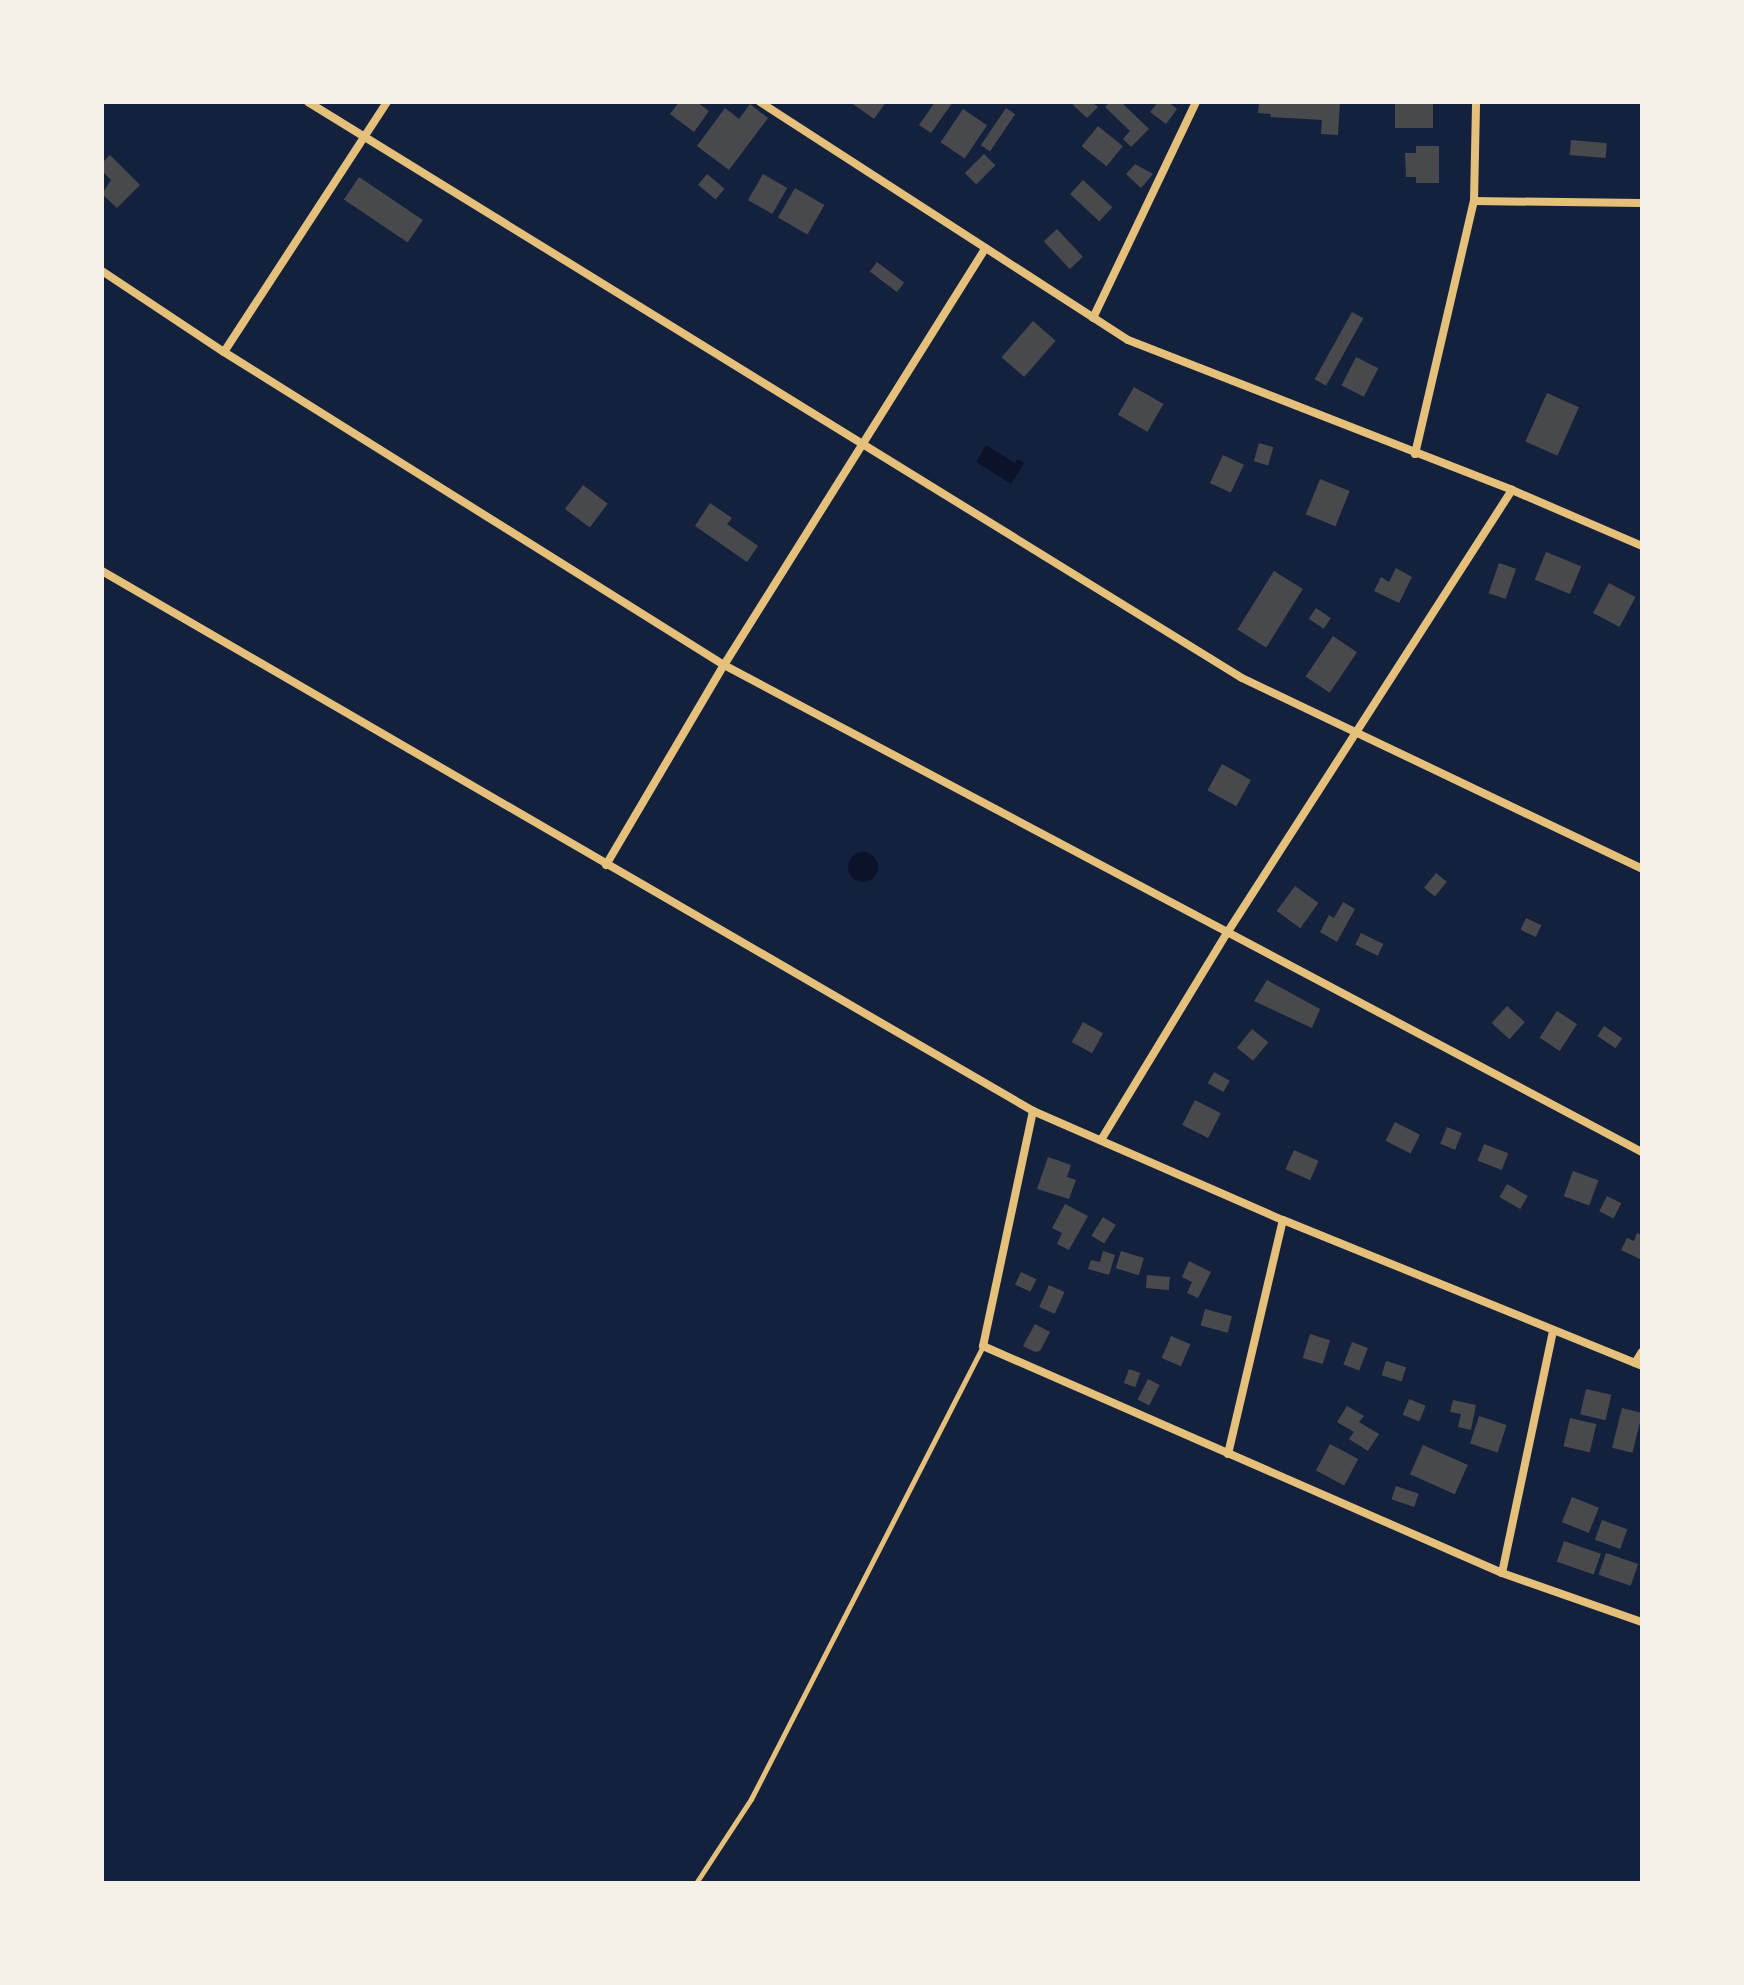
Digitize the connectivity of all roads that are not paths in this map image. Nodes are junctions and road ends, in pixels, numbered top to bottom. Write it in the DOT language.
graph roads {
  1 [pos="308,102"];
  2 [pos="387,102"];
  3 [pos="760,102"];
  4 [pos="1196,102"];
  5 [pos="1476,102"];
  6 [pos="364,136"];
  7 [pos="1474,201"];
  8 [pos="1642,203"];
  9 [pos="986,248"];
  10 [pos="102,271"];
  11 [pos="1093,318"];
  12 [pos="224,352"];
  13 [pos="865,445"];
  14 [pos="1415,454"];
  15 [pos="1512,490"];
  16 [pos="1642,546"];
  17 [pos="102,571"];
  18 [pos="724,665"];
  19 [pos="1357,732"];
  20 [pos="606,865"];
  21 [pos="1642,869"];
  22 [pos="1227,933"];
  23 [pos="1033,1111"];
  24 [pos="1101,1140"];
  25 [pos="1642,1152"];
  26 [pos="1283,1220"];
  27 [pos="1553,1331"];
  28 [pos="983,1346"];
  29 [pos="1642,1352"];
  30 [pos="1638,1365"];
  31 [pos="1228,1454"];
  32 [pos="1502,1573"];
  33 [pos="1642,1622"];
  34 [pos="696,1883"];
  1 -- 6 [label="street"];
  2 -- 6 [label="street"];
  3 -- 9 [label="street"];
  4 -- 11 [label="street"];
  5 -- 7 [label="street"];
  6 -- 12 [label="street"];
  6 -- 13 [label="street"];
  7 -- 8 [label="street"];
  7 -- 14 [label="street"];
  9 -- 11 [label="street"];
  9 -- 13 [label="street"];
  10 -- 12 [label="street"];
  11 -- 14 [label="street"];
  12 -- 18 [label="street"];
  13 -- 18 [label="street"];
  13 -- 19 [label="street"];
  14 -- 15 [label="street"];
  15 -- 16 [label="street"];
  15 -- 19 [label="street"];
  17 -- 20 [label="street"];
  18 -- 20 [label="street"];
  18 -- 22 [label="street"];
  19 -- 21 [label="street"];
  19 -- 22 [label="street"];
  20 -- 23 [label="street"];
  22 -- 24 [label="street"];
  22 -- 25 [label="street"];
  23 -- 24 [label="street"];
  23 -- 28 [label="street"];
  24 -- 26 [label="street"];
  26 -- 27 [label="street"];
  26 -- 31 [label="street"];
  27 -- 30 [label="street"];
  27 -- 32 [label="street"];
  28 -- 31 [label="street"];
  28 -- 34 [label="lane"];
  29 -- 30 [label="street"];
  31 -- 32 [label="street"];
  32 -- 33 [label="street"];
}
